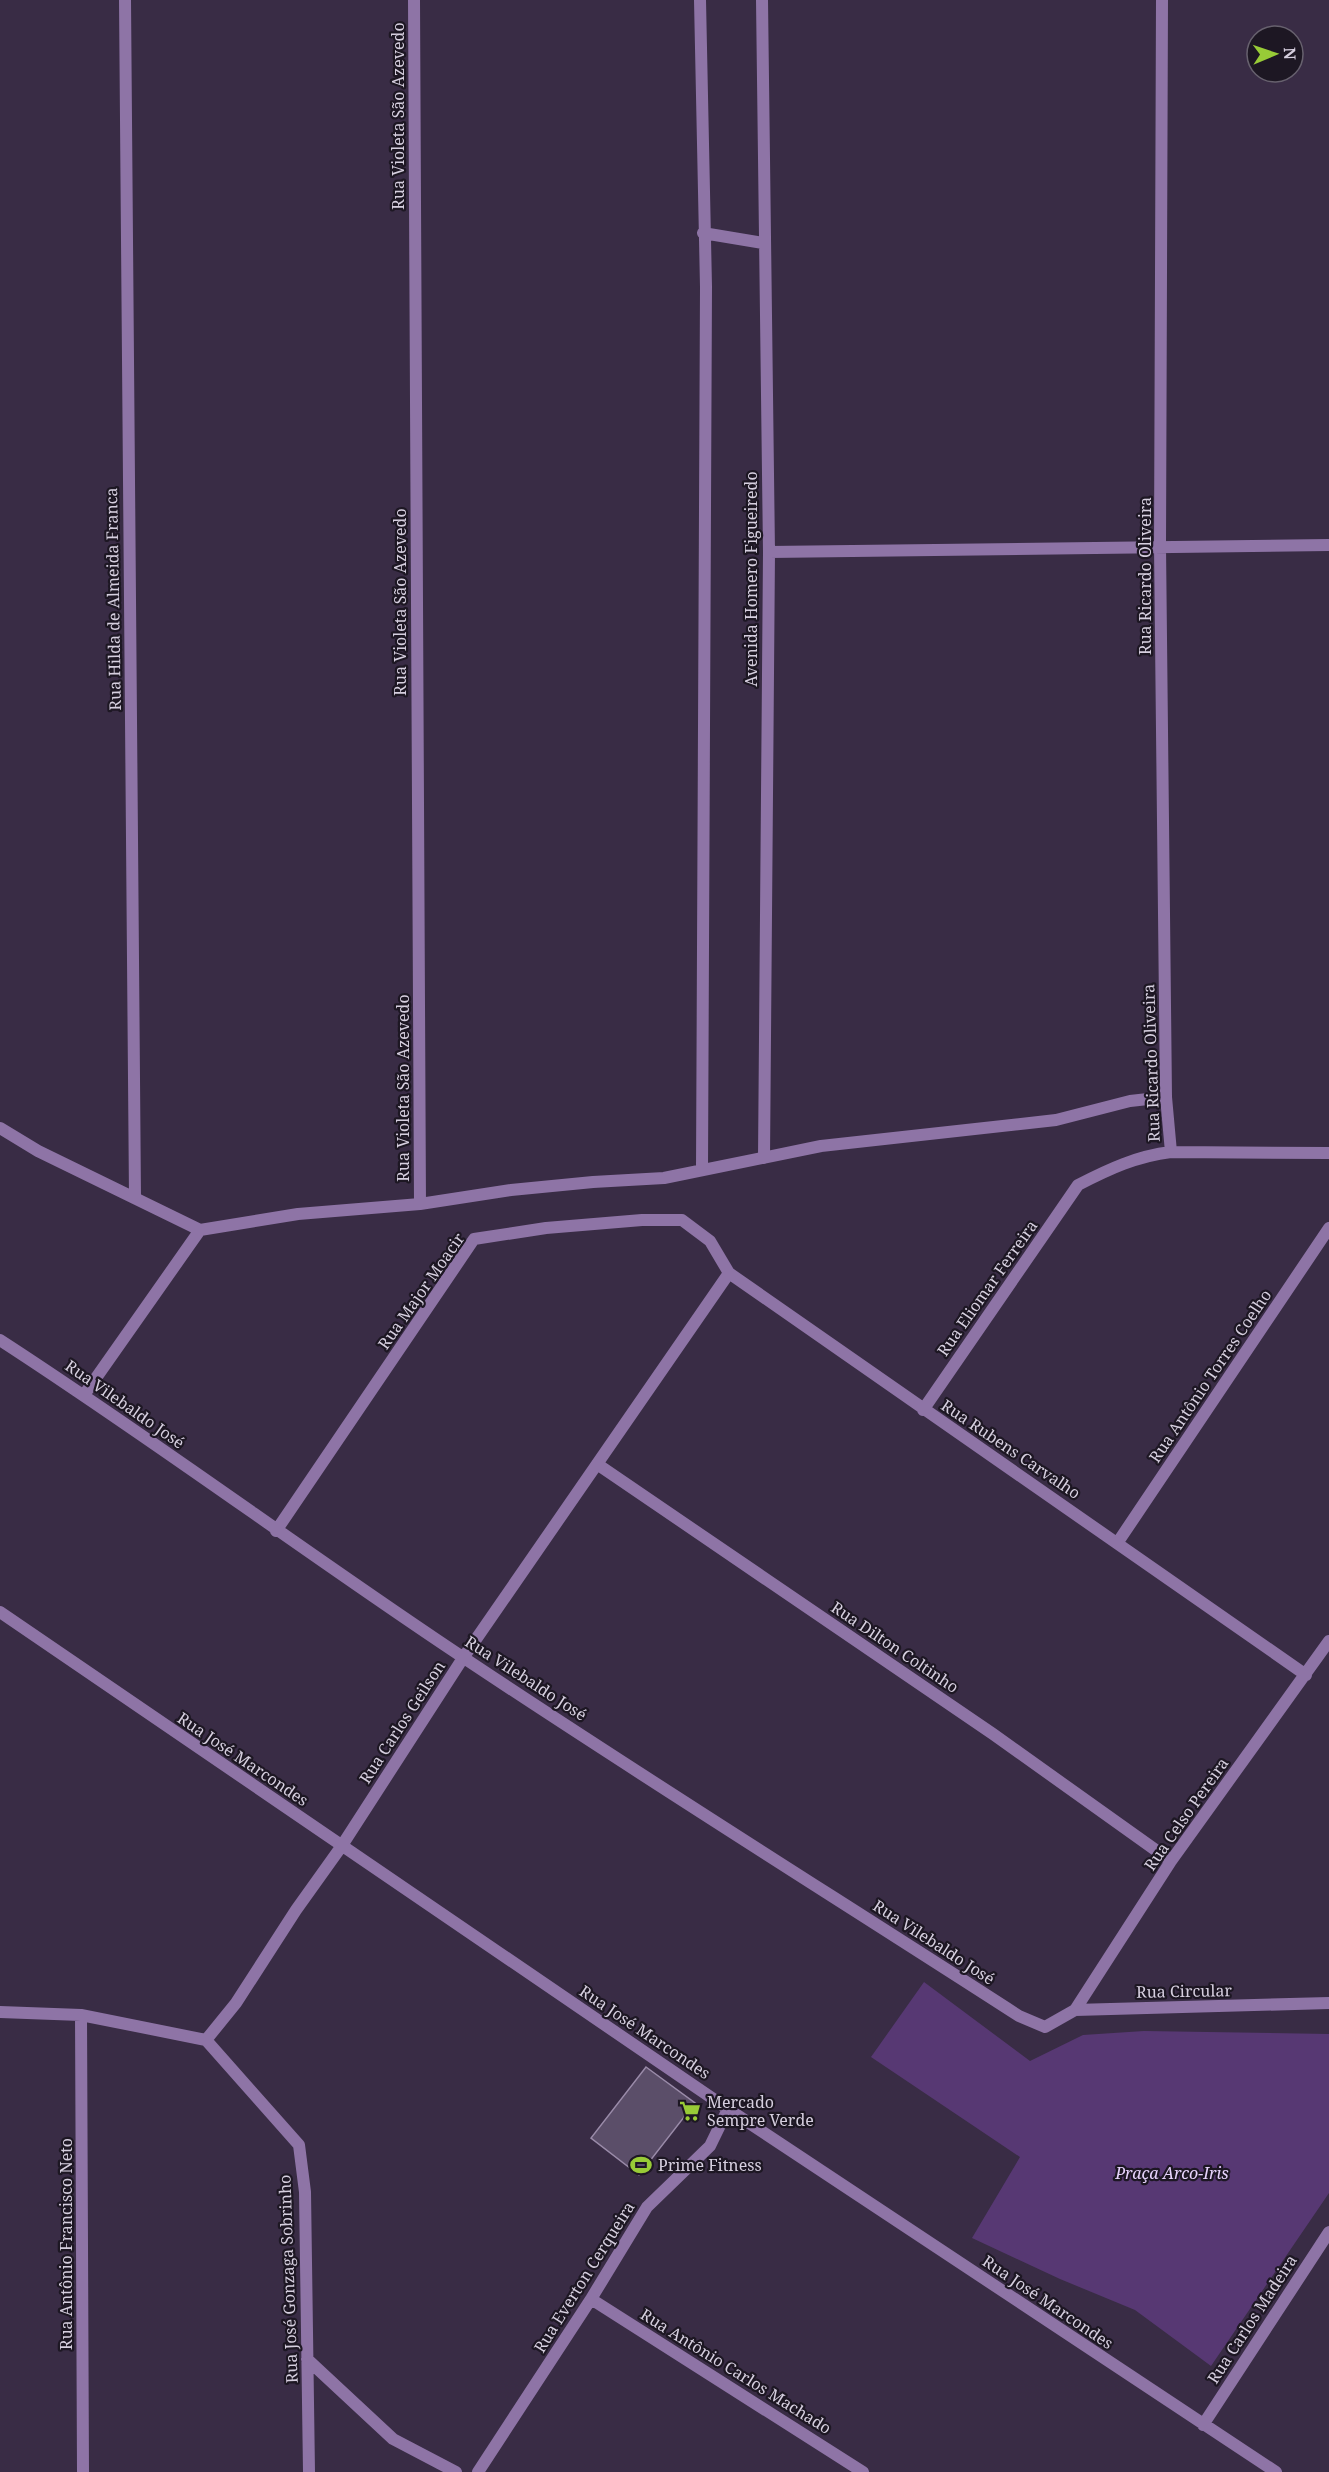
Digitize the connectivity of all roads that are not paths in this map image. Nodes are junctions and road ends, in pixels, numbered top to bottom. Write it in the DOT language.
graph roads {
  1 [pos="125,0"];
  2 [pos="414,0"];
  3 [pos="700,0"];
  4 [pos="762,0"];
  5 [pos="1162,0"];
  6 [pos="703,233"];
  7 [pos="764,243"];
  8 [pos="1329,545"];
  9 [pos="1161,546"];
  10 [pos="769,552"];
  11 [pos="1166,1097"];
  12 [pos="0,1128"];
  13 [pos="1171,1152"];
  14 [pos="1329,1153"];
  15 [pos="764,1158"];
  16 [pos="702,1170"];
  17 [pos="135,1198"];
  18 [pos="420,1204"];
  19 [pos="1329,1227"];
  20 [pos="200,1230"];
  21 [pos="710,1241"];
  22 [pos="729,1273"];
  23 [pos="0,1340"];
  24 [pos="84,1395"];
  25 [pos="923,1410"];
  26 [pos="597,1464"];
  27 [pos="276,1531"];
  28 [pos="1118,1542"];
  29 [pos="0,1612"];
  30 [pos="1329,1641"];
  31 [pos="463,1658"];
  32 [pos="1306,1674"];
  33 [pos="341,1846"];
  34 [pos="1171,1861"];
  35 [pos="1329,2003"];
  36 [pos="1075,2010"];
  37 [pos="0,2012"];
  38 [pos="81,2015"];
  39 [pos="1045,2027"];
  40 [pos="209,2036"];
  41 [pos="728,2109"];
  42 [pos="1329,2232"];
  43 [pos="591,2299"];
  44 [pos="307,2359"];
  45 [pos="1203,2425"];
  46 [pos="83,2472"];
  47 [pos="309,2472"];
  48 [pos="456,2472"];
  49 [pos="478,2472"];
  50 [pos="863,2472"];
  51 [pos="1276,2472"];
  1 -- 17 [label="street, Rua Hilda de Almeida Franca"];
  2 -- 18 [label="street, Rua Violeta São Azevedo"];
  3 -- 6 [label="street"];
  4 -- 7 [label="street, Avenida Homero Figueiredo"];
  5 -- 9 [label="street, Rua Ricardo Oliveira"];
  6 -- 7 [label="street"];
  6 -- 16 [label="street"];
  7 -- 10 [label="street, Avenida Homero Figueiredo"];
  8 -- 9 [label="street"];
  9 -- 10 [label="street"];
  9 -- 11 [label="street, Rua Ricardo Oliveira"];
  10 -- 15 [label="street, Avenida Homero Figueiredo"];
  11 -- 13 [label="street, Rua Ricardo Oliveira"];
  11 -- 15 [label="street"];
  12 -- 17 [label="street"];
  13 -- 14 [label="street"];
  13 -- 25 [label="street, Rua Eliomar Ferreira"];
  15 -- 16 [label="street"];
  16 -- 18 [label="street"];
  17 -- 20 [label="street"];
  18 -- 20 [label="street"];
  19 -- 28 [label="street, Rua Antônio Torres Coelho"];
  20 -- 24 [label="street"];
  21 -- 22 [label="street, Rua Rubens Carvalho"];
  21 -- 27 [label="street, Rua Major Moacir"];
  22 -- 25 [label="street, Rua Rubens Carvalho"];
  22 -- 26 [label="street, Rua Carlos Geilson"];
  23 -- 24 [label="street, Rua Vilebaldo José"];
  24 -- 27 [label="street, Rua Vilebaldo José"];
  25 -- 28 [label="street, Rua Rubens Carvalho"];
  26 -- 31 [label="street, Rua Carlos Geilson"];
  26 -- 34 [label="street, Rua Dilton Coltinho"];
  27 -- 31 [label="street, Rua Vilebaldo José"];
  28 -- 32 [label="street, Rua Rubens Carvalho"];
  29 -- 33 [label="street, Rua José Marcondes"];
  30 -- 32 [label="street, Rua Celso Pereira"];
  31 -- 33 [label="street, Rua Carlos Geilson"];
  31 -- 39 [label="street, Rua Vilebaldo José"];
  32 -- 34 [label="street, Rua Celso Pereira"];
  33 -- 40 [label="street, Rua Carlos Geilson"];
  33 -- 41 [label="street, Rua José Marcondes"];
  34 -- 36 [label="street, Rua Celso Pereira"];
  35 -- 36 [label="street, Rua Circular"];
  36 -- 39 [label="street, Rua Circular"];
  37 -- 38 [label="street"];
  38 -- 40 [label="street"];
  38 -- 46 [label="street, Rua Antônio Francisco Neto"];
  40 -- 44 [label="street, Rua José Gonzaga Sobrinho"];
  41 -- 43 [label="street, Rua Everton Cerqueira"];
  41 -- 45 [label="street, Rua José Marcondes"];
  42 -- 45 [label="street, Rua Carlos Madeira"];
  43 -- 49 [label="street, Rua Everton Cerqueira"];
  43 -- 50 [label="street, Rua Antônio Carlos Machado"];
  44 -- 47 [label="street, Rua José Gonzaga Sobrinho"];
  44 -- 48 [label="street"];
  45 -- 51 [label="street, Rua José Marcondes"];
}
